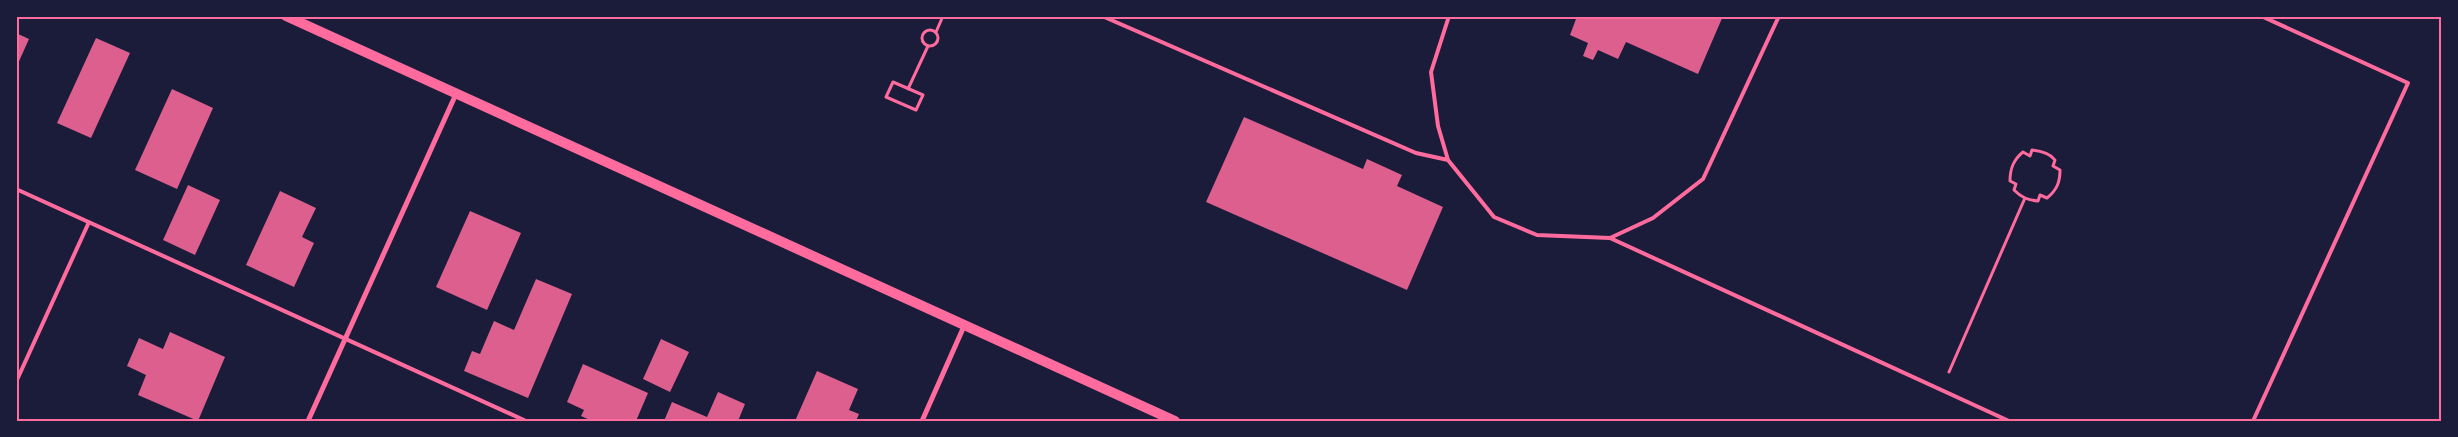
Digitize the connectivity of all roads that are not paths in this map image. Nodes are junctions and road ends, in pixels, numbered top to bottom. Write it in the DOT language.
graph roads {
  1 [pos="286,16"];
  2 [pos="1102,16"];
  3 [pos="1449,16"];
  4 [pos="1779,16"];
  5 [pos="2261,16"];
  6 [pos="456,93"];
  7 [pos="1448,160"];
  8 [pos="16,189"];
  9 [pos="89,222"];
  10 [pos="1610,238"];
  11 [pos="966,324"];
  12 [pos="345,338"];
  13 [pos="16,382"];
  14 [pos="308,421"];
  15 [pos="526,421"];
  16 [pos="922,421"];
  17 [pos="1175,421"];
  18 [pos="2009,421"];
  19 [pos="2253,421"];
  1 -- 6 [label="main road"];
  2 -- 7 [label="lane"];
  3 -- 7 [label="lane"];
  4 -- 10 [label="lane"];
  5 -- 19 [label="lane"];
  6 -- 11 [label="main road"];
  6 -- 12 [label="street"];
  7 -- 10 [label="lane"];
  8 -- 9 [label="lane"];
  9 -- 12 [label="lane"];
  9 -- 13 [label="lane"];
  10 -- 18 [label="lane"];
  11 -- 16 [label="street"];
  11 -- 17 [label="main road"];
  12 -- 14 [label="street"];
  12 -- 15 [label="lane"];
}
